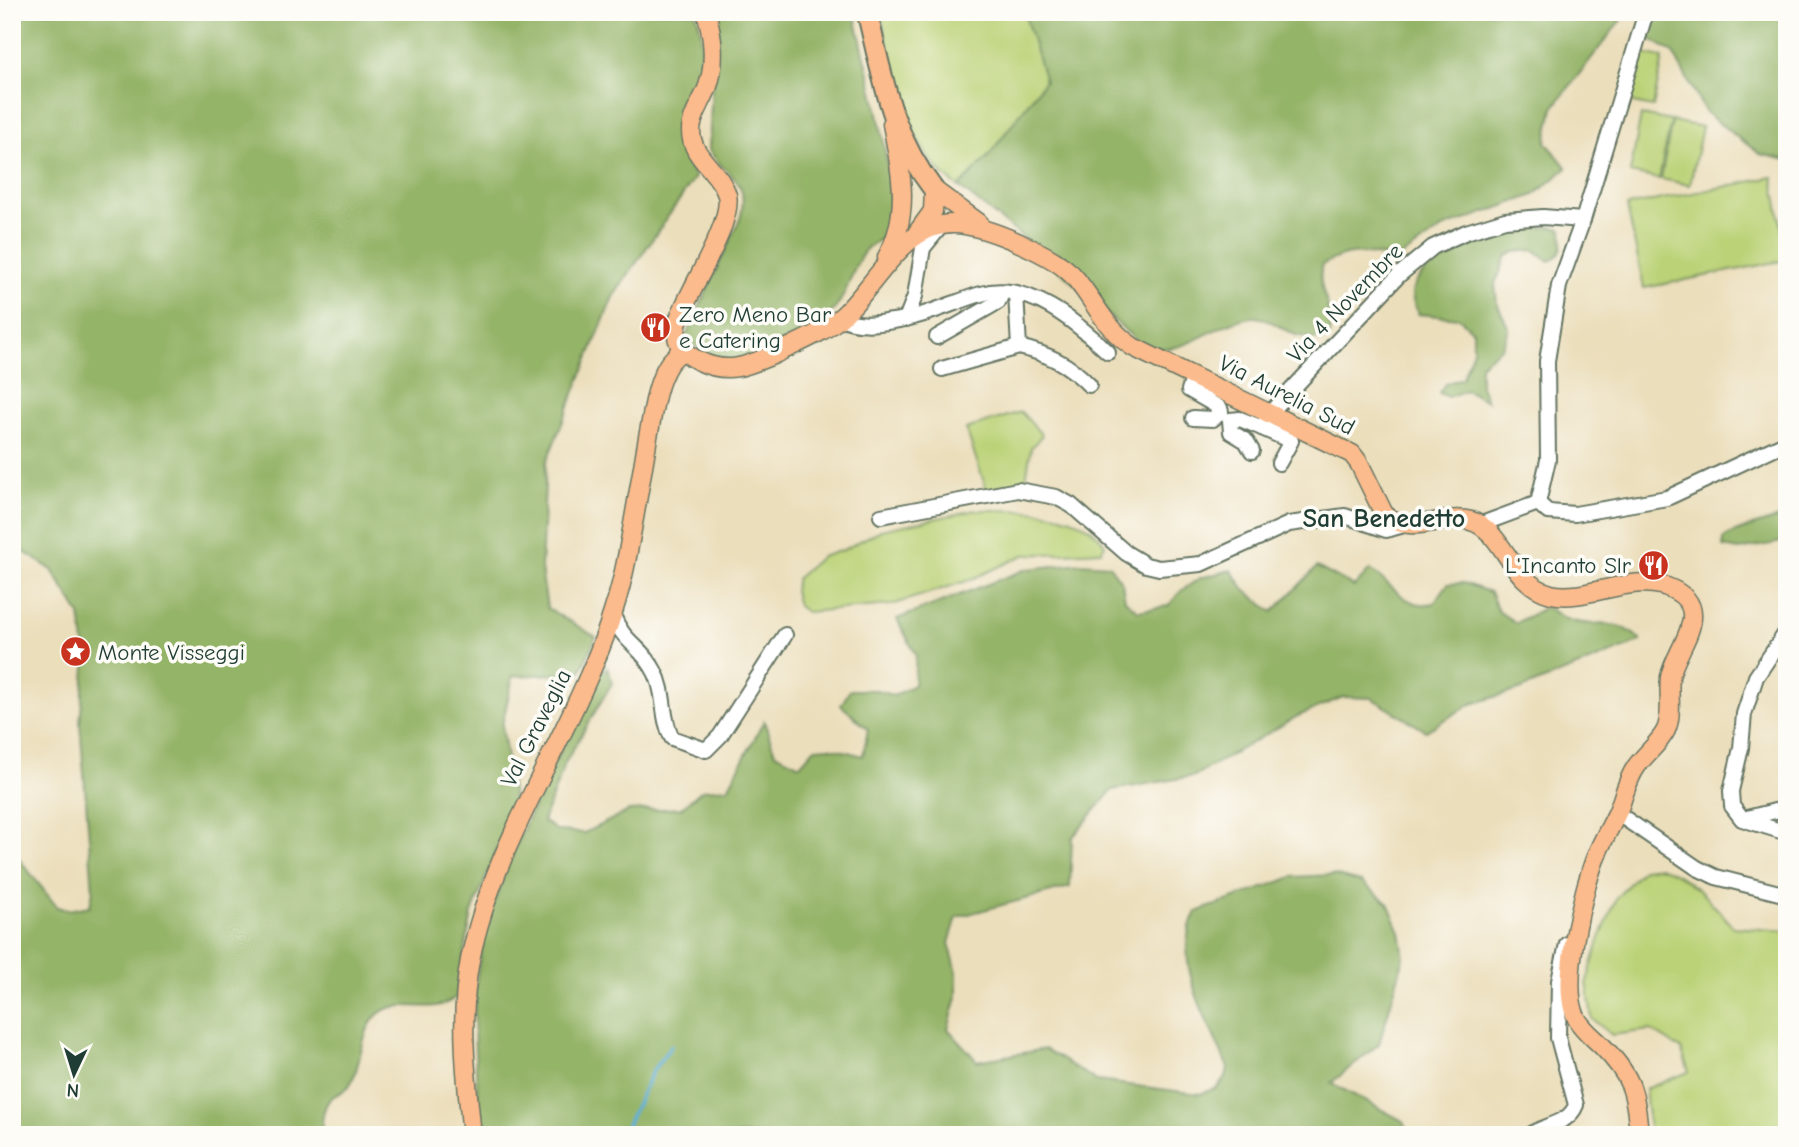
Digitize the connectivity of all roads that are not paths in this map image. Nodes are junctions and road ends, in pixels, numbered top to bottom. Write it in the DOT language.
graph roads {
  1 [pos="706,12"];
  2 [pos="867,12"];
  3 [pos="1646,12"];
  4 [pos="889,104"];
  5 [pos="934,190"];
  6 [pos="903,207"];
  7 [pos="1583,220"];
  8 [pos="942,226"];
  9 [pos="1006,239"];
  10 [pos="909,242"];
  11 [pos="881,270"];
  12 [pos="996,292"];
  13 [pos="1016,293"];
  14 [pos="841,318"];
  15 [pos="906,319"];
  16 [pos="937,337"];
  17 [pos="1019,347"];
  18 [pos="682,350"];
  19 [pos="1108,352"];
  20 [pos="942,369"];
  21 [pos="1194,376"];
  22 [pos="1089,385"];
  23 [pos="1193,418"];
  24 [pos="1266,420"];
  25 [pos="1787,442"];
  26 [pos="1252,451"];
  27 [pos="1279,463"];
  28 [pos="1538,503"];
  29 [pos="1380,506"];
  30 [pos="881,516"];
  31 [pos="1362,521"];
  32 [pos="1404,525"];
  33 [pos="1479,525"];
  34 [pos="613,615"];
  35 [pos="1787,631"];
  36 [pos="785,635"];
  37 [pos="1787,808"];
  38 [pos="1617,813"];
  39 [pos="1742,819"];
  40 [pos="1787,833"];
  41 [pos="1787,895"];
  42 [pos="1578,925"];
  43 [pos="472,1135"];
  44 [pos="1530,1135"];
  45 [pos="1639,1135"];
  1 -- 18 [label="main road"];
  2 -- 4 [label="highway"];
  3 -- 7 [label="street"];
  4 -- 5 [label="highway"];
  4 -- 6 [label="main road"];
  5 -- 6 [label="main road"];
  5 -- 9 [label="main road"];
  5 -- 10 [label="main road"];
  6 -- 11 [label="main road"];
  7 -- 24 [label="street, Via 4 Novembre"];
  7 -- 28 [label="street"];
  8 -- 9 [label="main road, Via Aurelia Sud"];
  8 -- 10 [label="main road, Via Aurelia Sud"];
  8 -- 15 [label="street"];
  9 -- 21 [label="main road, Via Aurelia Sud"];
  10 -- 11 [label="main road, Via Aurelia Sud"];
  11 -- 14 [label="main road, Via Aurelia Sud"];
  12 -- 13 [label="street"];
  12 -- 15 [label="street"];
  12 -- 16 [label="street"];
  13 -- 17 [label="street"];
  13 -- 19 [label="street"];
  14 -- 15 [label="street"];
  14 -- 18 [label="main road, Via Aurelia Sud"];
  17 -- 20 [label="street"];
  17 -- 22 [label="street"];
  18 -- 34 [label="main road, Val Graveglia"];
  21 -- 23 [label="street"];
  21 -- 24 [label="main road, Via Aurelia Sud"];
  24 -- 26 [label="street"];
  24 -- 27 [label="street"];
  24 -- 29 [label="main road, Via Aurelia Sud"];
  25 -- 28 [label="street"];
  28 -- 33 [label="street"];
  29 -- 31 [label="street"];
  29 -- 32 [label="main road, Via Aurelia Sud"];
  30 -- 31 [label="street"];
  31 -- 32 [label="street"];
  32 -- 33 [label="main road"];
  33 -- 38 [label="main road"];
  34 -- 36 [label="street"];
  34 -- 43 [label="main road, Val Graveglia"];
  35 -- 39 [label="street"];
  37 -- 39 [label="street"];
  38 -- 41 [label="street"];
  38 -- 42 [label="main road"];
  39 -- 40 [label="street"];
  42 -- 44 [label="street"];
  42 -- 45 [label="main road"];
}
